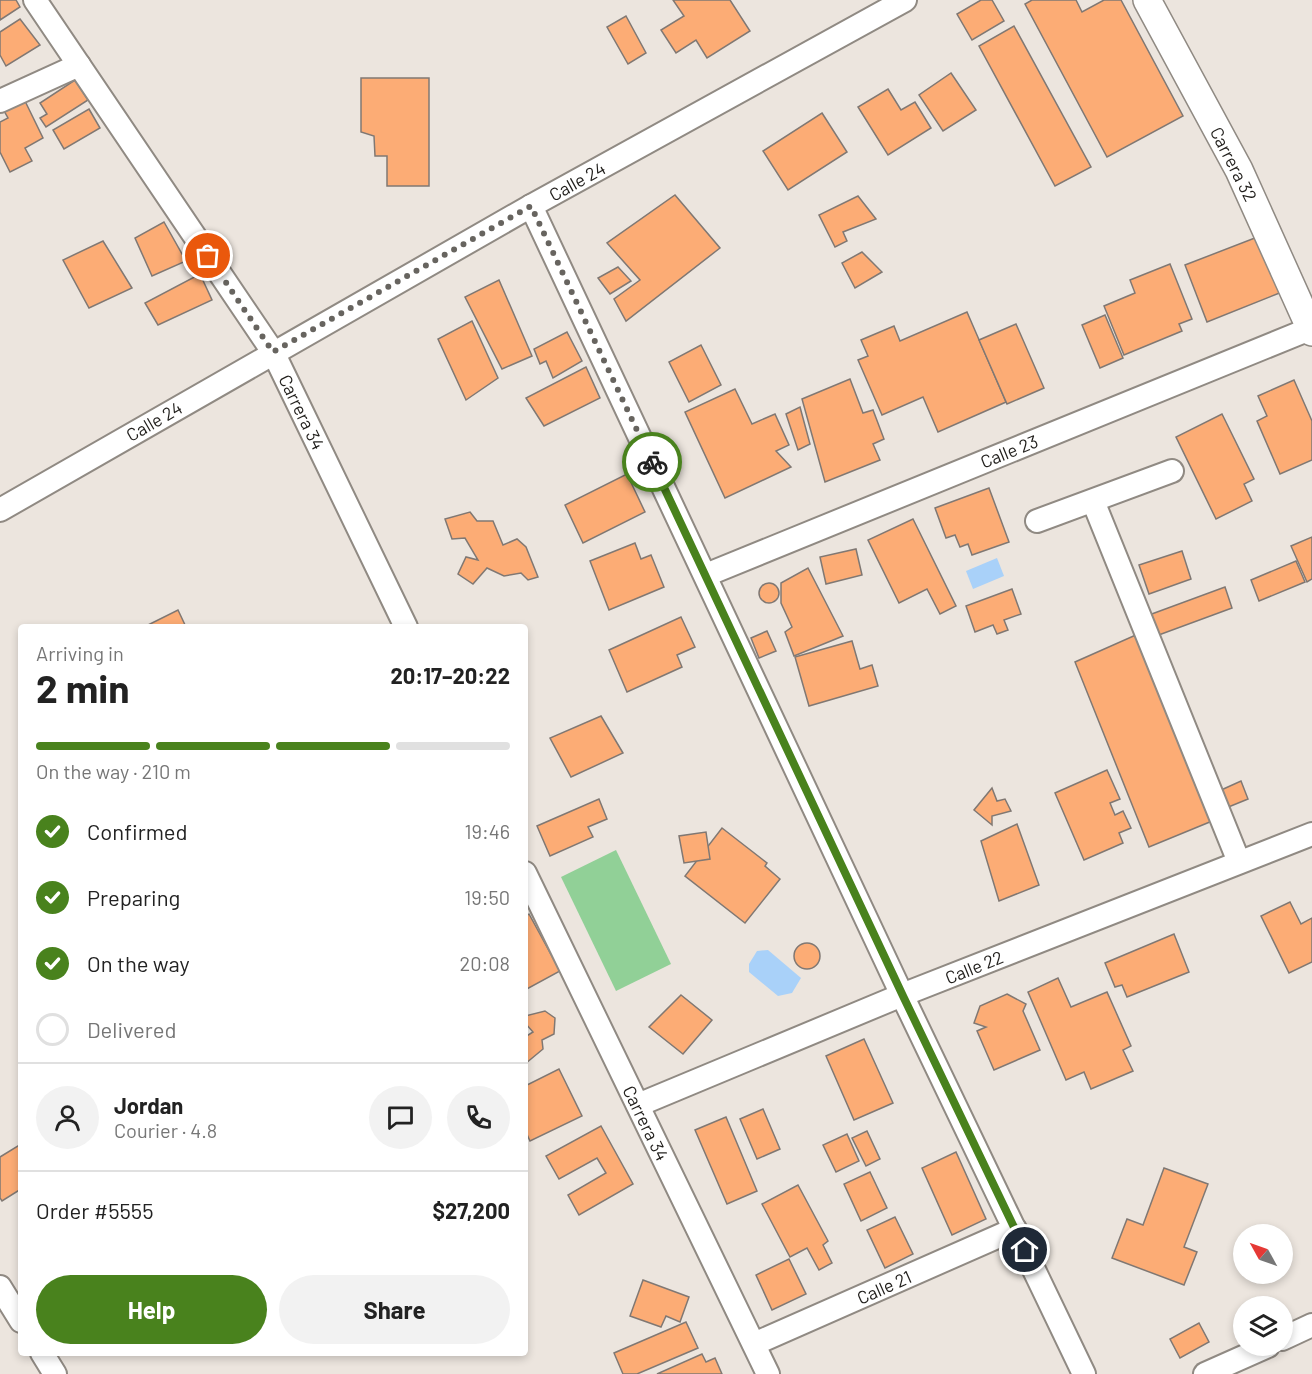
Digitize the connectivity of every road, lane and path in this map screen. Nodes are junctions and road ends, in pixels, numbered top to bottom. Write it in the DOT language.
graph roads {
  1 [pos="35,0"];
  2 [pos="905,0"];
  3 [pos="1147,0"];
  4 [pos="79,64"];
  5 [pos="0,101"];
  6 [pos="531,206"];
  7 [pos="1312,330"];
  8 [pos="273,352"];
  9 [pos="1172,471"];
  10 [pos="1093,501"];
  11 [pos="0,510"];
  12 [pos="1037,521"];
  13 [pos="706,575"];
  14 [pos="405,624"];
  15 [pos="1312,834"];
  16 [pos="1239,862"];
  17 [pos="528,879"];
  18 [pos="903,996"];
  19 [pos="638,1105"];
  20 [pos="1015,1229"];
  21 [pos="0,1287"];
  22 [pos="18,1316"];
  23 [pos="1312,1325"];
  24 [pos="1293,1334"];
  25 [pos="754,1344"];
  26 [pos="44,1356"];
  27 [pos="1246,1356"];
  28 [pos="55,1374"];
  29 [pos="768,1374"];
  30 [pos="1084,1374"];
  31 [pos="1206,1374"];
  1 -- 4 [label="street, Carrera 34"];
  2 -- 6 [label="street, Calle 24"];
  3 -- 7 [label="street, Carrera 32"];
  4 -- 5 [label="street"];
  4 -- 8 [label="street, Carrera 34"];
  6 -- 8 [label="street, Calle 24"];
  6 -- 13 [label="street"];
  7 -- 13 [label="street, Calle 23"];
  8 -- 11 [label="street, Calle 24"];
  8 -- 14 [label="street, Carrera 34"];
  9 -- 10 [label="street"];
  10 -- 12 [label="street"];
  10 -- 16 [label="street"];
  13 -- 18 [label="street"];
  15 -- 16 [label="street, Calle 22"];
  16 -- 18 [label="street, Calle 22"];
  17 -- 19 [label="street, Carrera 34"];
  18 -- 19 [label="street, Calle 22"];
  18 -- 20 [label="street"];
  19 -- 25 [label="street, Carrera 34"];
  20 -- 25 [label="street, Calle 21"];
  20 -- 30 [label="street"];
  21 -- 22 [label="street"];
  23 -- 24 [label="street"];
  25 -- 29 [label="street, Carrera 34"];
  26 -- 28 [label="street"];
  27 -- 31 [label="street"];
}
